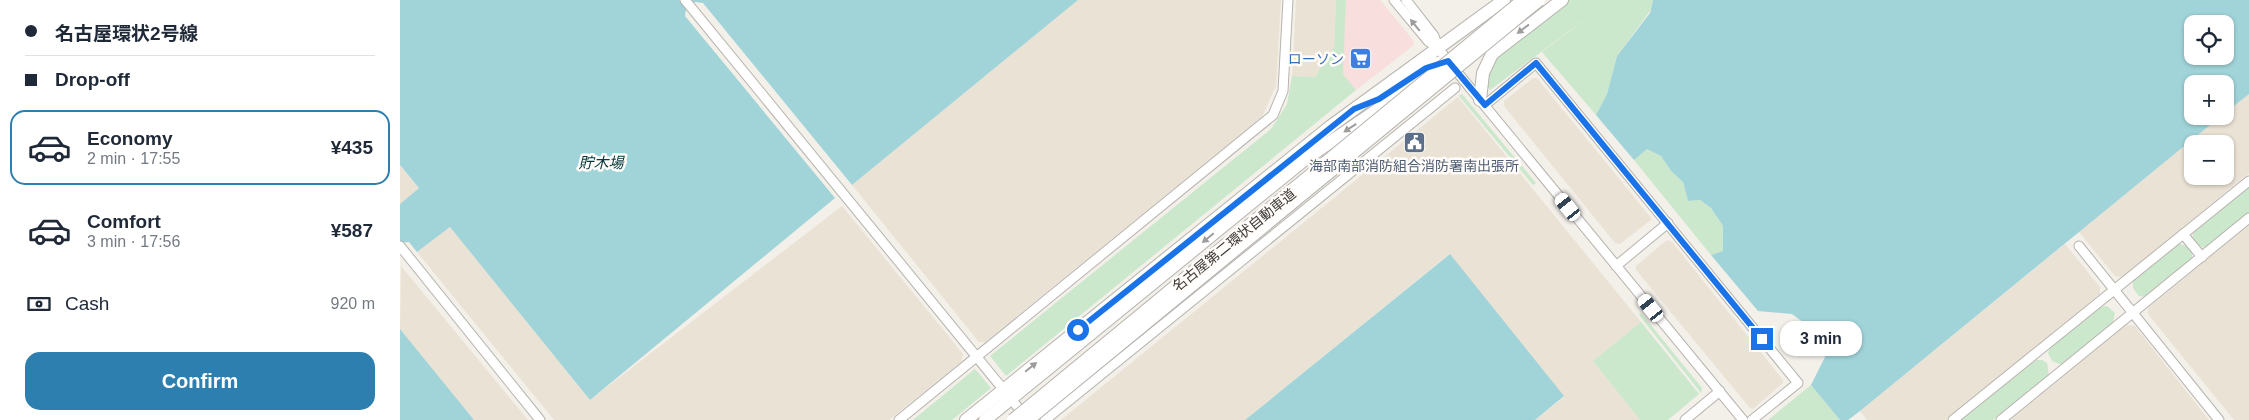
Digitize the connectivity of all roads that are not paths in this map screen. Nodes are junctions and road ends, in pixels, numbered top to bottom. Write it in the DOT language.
graph roads {
  1 [pos="686,0"];
  2 [pos="1288,0"];
  3 [pos="1394,0"];
  4 [pos="1406,0"];
  5 [pos="1504,0"];
  6 [pos="1522,0"];
  7 [pos="1539,0"];
  8 [pos="1544,0"];
  9 [pos="1562,0"];
  10 [pos="1438,48"];
  11 [pos="1448,61"];
  12 [pos="1456,88"];
  13 [pos="1482,102"];
  14 [pos="1354,109"];
  15 [pos="2249,181"];
  16 [pos="2249,218"];
  17 [pos="1668,223"];
  18 [pos="2183,234"];
  19 [pos="400,246"];
  20 [pos="2079,246"];
  21 [pos="2202,258"];
  22 [pos="1616,266"];
  23 [pos="2114,289"];
  24 [pos="2133,313"];
  25 [pos="977,356"];
  26 [pos="1720,391"];
  27 [pos="1007,394"];
  28 [pos="540,420"];
  29 [pos="900,420"];
  30 [pos="966,420"];
  31 [pos="985,420"];
  32 [pos="1012,420"];
  33 [pos="1028,420"];
  34 [pos="1045,420"];
  35 [pos="1685,420"];
  36 [pos="1743,420"];
  37 [pos="1752,420"];
  38 [pos="1953,420"];
  39 [pos="2001,420"];
  40 [pos="2219,420"];
  1 -- 25 [label="street"];
  2 -- 25 [label="street"];
  10 -- 3 [label="street, one-way"];
  4 -- 10 [label="street"];
  5 -- 10 [label="highway"];
  6 -- 10 [label="highway"];
  6 -- 32 [label="highway, 名古屋第二環状自動車道, bridge"];
  7 -- 33 [label="highway, 名古屋第二環状自動車道, bridge"];
  8 -- 11 [label="highway"];
  9 -- 13 [label="highway, one-way"];
  10 -- 11 [label="street"];
  10 -- 14 [label="highway"];
  11 -- 13 [label="street"];
  11 -- 14 [label="highway"];
  11 -- 27 [label="highway, one-way"];
  12 -- 34 [label="street"];
  13 -- 17 [label="street"];
  13 -- 22 [label="street"];
  27 -- 14 [label="highway, one-way"];
  15 -- 18 [label="street"];
  16 -- 21 [label="street"];
  17 -- 22 [label="street"];
  17 -- 37 [label="street"];
  18 -- 21 [label="street"];
  18 -- 23 [label="street"];
  19 -- 28 [label="street"];
  20 -- 23 [label="street"];
  21 -- 24 [label="street"];
  22 -- 26 [label="street"];
  23 -- 24 [label="street"];
  23 -- 38 [label="street"];
  24 -- 39 [label="street"];
  24 -- 40 [label="street"];
  25 -- 27 [label="street"];
  25 -- 29 [label="street"];
  26 -- 35 [label="street"];
  26 -- 36 [label="street"];
  27 -- 30 [label="highway"];
  27 -- 31 [label="highway"];
  27 -- 33 [label="street"];
}
